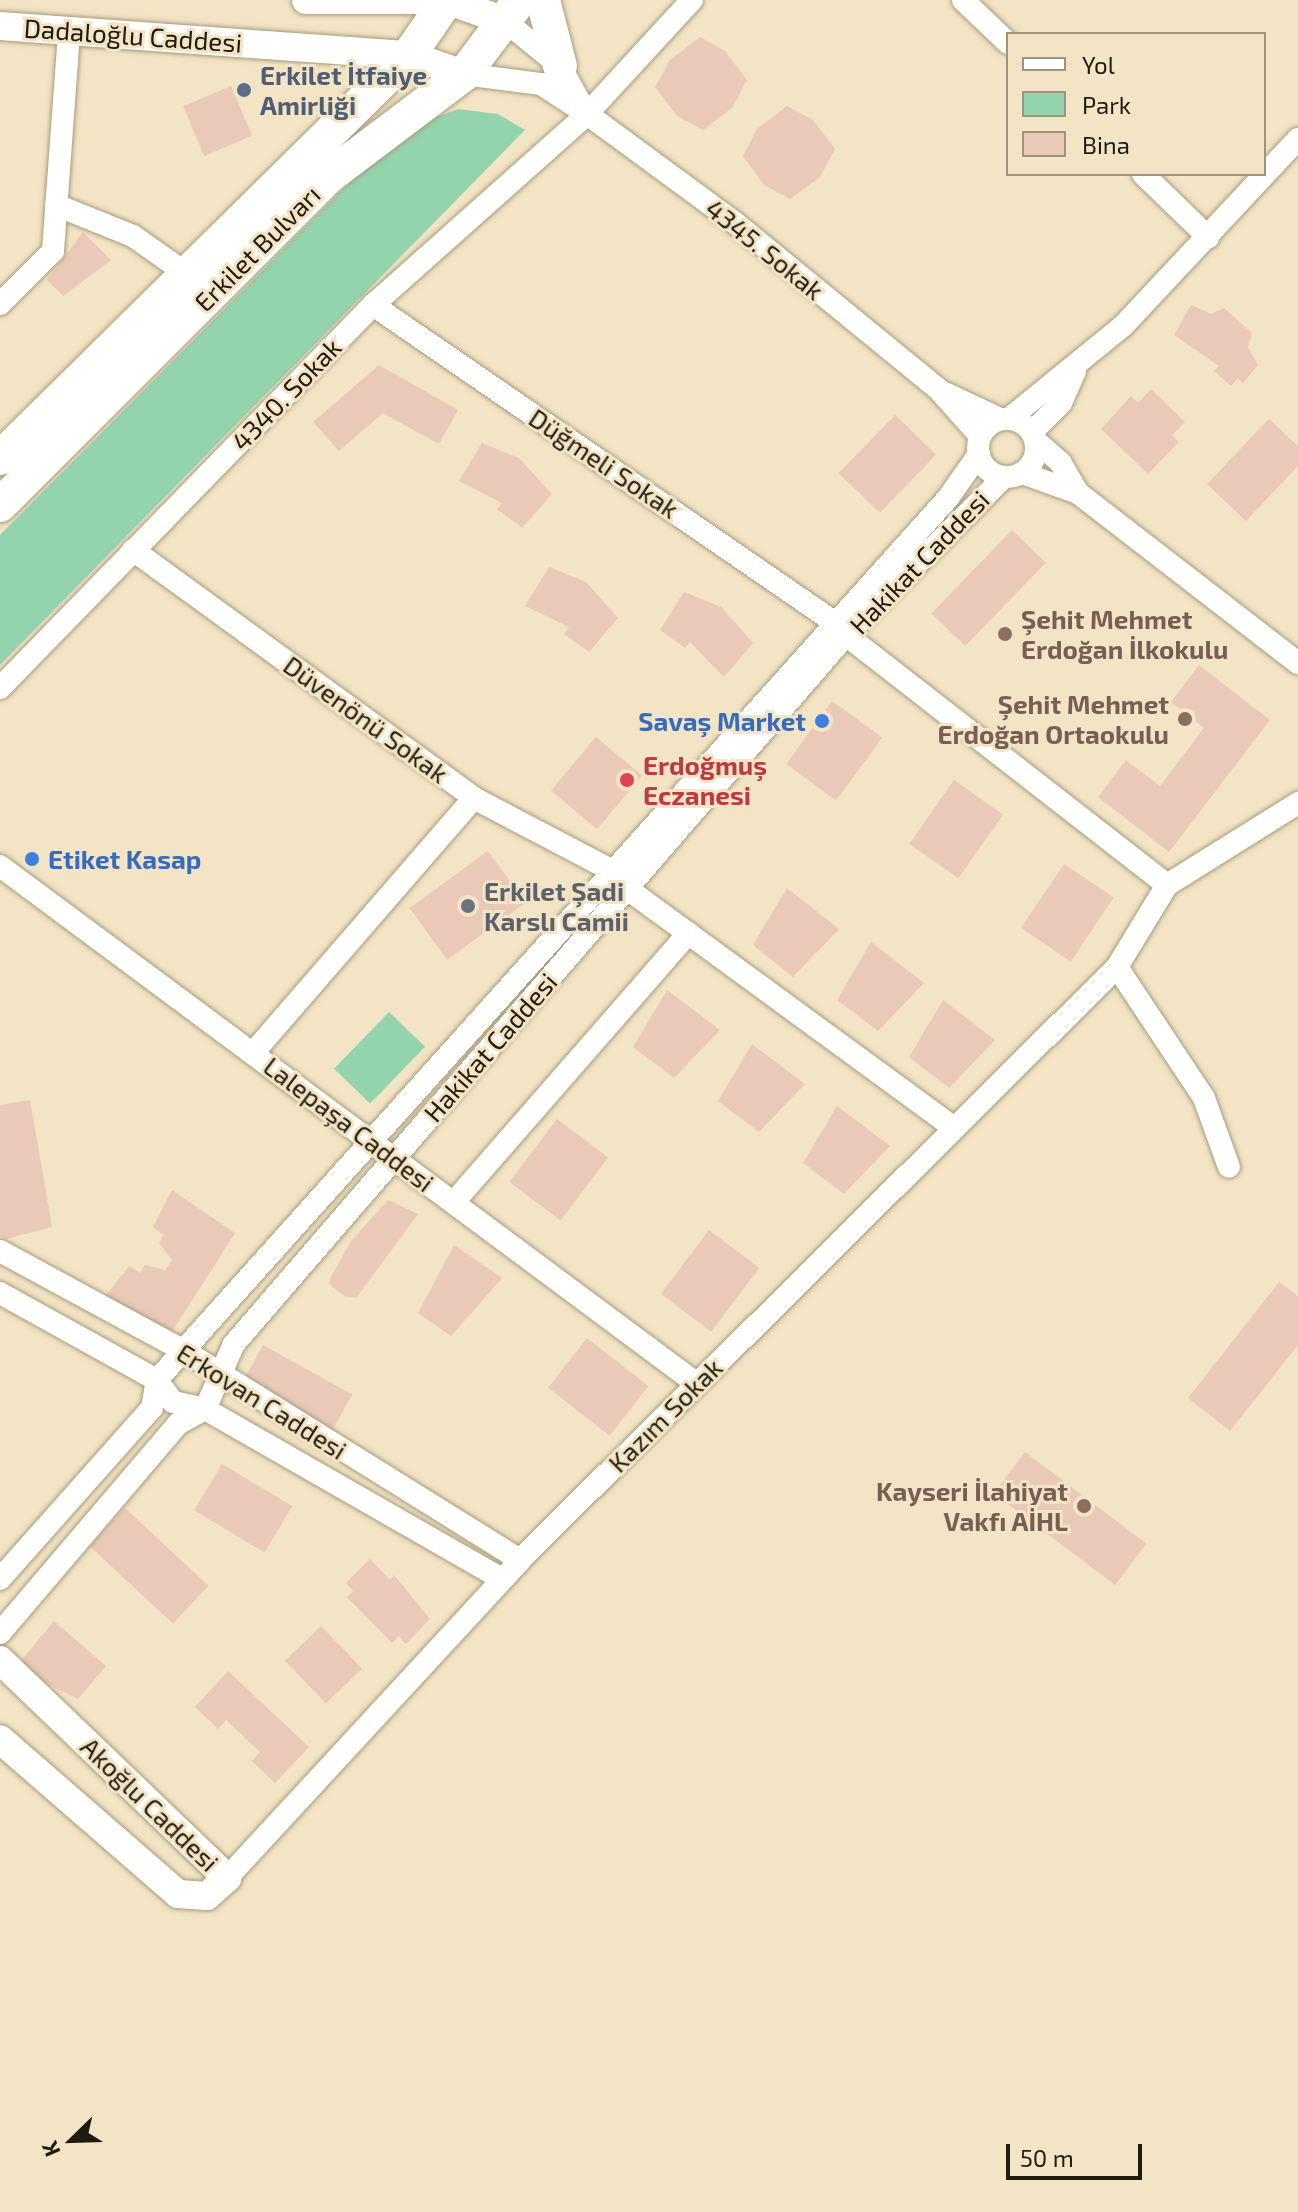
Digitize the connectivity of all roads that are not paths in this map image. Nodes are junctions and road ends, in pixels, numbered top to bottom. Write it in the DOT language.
graph roads {
  1 [pos="322,0"];
  2 [pos="446,0"];
  3 [pos="543,0"];
  4 [pos="692,0"];
  5 [pos="963,0"];
  6 [pos="512,10"];
  7 [pos="0,26"];
  8 [pos="69,31"];
  9 [pos="1006,41"];
  10 [pos="409,55"];
  11 [pos="560,66"];
  12 [pos="464,74"];
  13 [pos="587,114"];
  14 [pos="1298,139"];
  15 [pos="1266,174"];
  16 [pos="1145,176"];
  17 [pos="1264,176"];
  18 [pos="56,205"];
  19 [pos="1208,237"];
  20 [pos="187,274"];
  21 [pos="0,304"];
  22 [pos="373,305"];
  23 [pos="1075,371"];
  24 [pos="939,390"];
  25 [pos="1005,419"];
  26 [pos="1034,437"];
  27 [pos="979,445"];
  28 [pos="0,458"];
  29 [pos="1013,475"];
  30 [pos="1078,493"];
  31 [pos="0,505"];
  32 [pos="133,550"];
  33 [pos="840,628"];
  34 [pos="1298,663"];
  35 [pos="0,688"];
  36 [pos="474,798"];
  37 [pos="1298,803"];
  38 [pos="0,866"];
  39 [pos="611,870"];
  40 [pos="1167,885"];
  41 [pos="629,890"];
  42 [pos="689,933"];
  43 [pos="1117,967"];
  44 [pos="253,1053"];
  45 [pos="953,1127"];
  46 [pos="385,1150"];
  47 [pos="1229,1167"];
  48 [pos="454,1202"];
  49 [pos="0,1251"];
  50 [pos="0,1293"];
  51 [pos="186,1352"];
  52 [pos="218,1376"];
  53 [pos="157,1380"];
  54 [pos="696,1383"];
  55 [pos="205,1409"];
  56 [pos="520,1560"];
  57 [pos="0,1579"];
  58 [pos="502,1579"];
  59 [pos="0,1633"];
  60 [pos="0,1660"];
  61 [pos="0,1739"];
  62 [pos="227,1878"];
  1 -- 2 [label="street"];
  2 -- 6 [label="street"];
  2 -- 10 [label="main road, Erkilet Bulvarı"];
  3 -- 11 [label="main road"];
  4 -- 13 [label="street, 4340. Sokak"];
  5 -- 9 [label="street"];
  6 -- 11 [label="street, 4345. Sokak"];
  6 -- 12 [label="main road, Erkilet Bulvarı"];
  7 -- 8 [label="street, Dadaloğlu Caddesi"];
  8 -- 10 [label="street, Dadaloğlu Caddesi"];
  8 -- 18 [label="street"];
  10 -- 12 [label="street, Dadaloğlu Caddesi"];
  10 -- 20 [label="main road, Erkilet Bulvarı"];
  11 -- 13 [label="street, 4345. Sokak"];
  12 -- 13 [label="street, 4345. Sokak"];
  12 -- 31 [label="main road, Erkilet Bulvarı"];
  13 -- 22 [label="street, 4340. Sokak"];
  13 -- 24 [label="street, 4345. Sokak"];
  14 -- 15 [label="street"];
  16 -- 19 [label="street"];
  17 -- 19 [label="street"];
  18 -- 20 [label="street"];
  18 -- 21 [label="street"];
  19 -- 23 [label="street"];
  20 -- 28 [label="main road, Erkilet Bulvarı"];
  22 -- 32 [label="street, 4340. Sokak"];
  22 -- 33 [label="street, Düğmeli Sokak"];
  23 -- 25 [label="street"];
  23 -- 26 [label="street"];
  24 -- 25 [label="street, 4345. Sokak"];
  24 -- 27 [label="street, 4345. Sokak"];
  25 -- 26 [label="street, 4345. Sokak"];
  25 -- 27 [label="street, Hakikat Caddesi"];
  26 -- 29 [label="street"];
  26 -- 30 [label="street"];
  27 -- 29 [label="street, 4345. Sokak"];
  27 -- 33 [label="street, Hakikat Caddesi"];
  29 -- 30 [label="street"];
  29 -- 33 [label="street, Hakikat Caddesi"];
  30 -- 34 [label="street"];
  32 -- 35 [label="street, 4340. Sokak"];
  32 -- 36 [label="street, Düvenönü Sokak"];
  33 -- 39 [label="street, Hakikat Caddesi"];
  33 -- 40 [label="street, Düğmeli Sokak"];
  33 -- 41 [label="street, Hakikat Caddesi"];
  36 -- 39 [label="street, Düvenönü Sokak"];
  36 -- 44 [label="street"];
  37 -- 40 [label="street"];
  38 -- 44 [label="street, Lalepaşa Caddesi"];
  39 -- 46 [label="street, Hakikat Caddesi"];
  40 -- 43 [label="street, Kazım Sokak"];
  41 -- 42 [label="street"];
  41 -- 46 [label="street, Hakikat Caddesi"];
  42 -- 45 [label="street"];
  42 -- 48 [label="street"];
  43 -- 45 [label="street, Kazım Sokak"];
  43 -- 47 [label="street"];
  44 -- 46 [label="street, Lalepaşa Caddesi"];
  45 -- 54 [label="street, Kazım Sokak"];
  46 -- 48 [label="street, Lalepaşa Caddesi"];
  46 -- 51 [label="street, Hakikat Caddesi"];
  46 -- 52 [label="street, Hakikat Caddesi"];
  48 -- 54 [label="street, Lalepaşa Caddesi"];
  49 -- 51 [label="street, Erkovan Caddesi"];
  50 -- 53 [label="street, Erkovan Caddesi"];
  51 -- 52 [label="street, Erkovan Caddesi"];
  51 -- 53 [label="street, Hakikat Caddesi"];
  52 -- 55 [label="street, Hakikat Caddesi"];
  52 -- 56 [label="street, Erkovan Caddesi"];
  53 -- 55 [label="street, Erkovan Caddesi"];
  53 -- 57 [label="street, Hakikat Caddesi"];
  54 -- 56 [label="street, Kazım Sokak"];
  55 -- 58 [label="street, Erkovan Caddesi"];
  55 -- 59 [label="street"];
  56 -- 58 [label="street, Kazım Sokak"];
  58 -- 62 [label="street, Kazım Sokak"];
  60 -- 62 [label="street, Akoğlu Caddesi"];
  61 -- 62 [label="street, Akoğlu Caddesi"];
}
